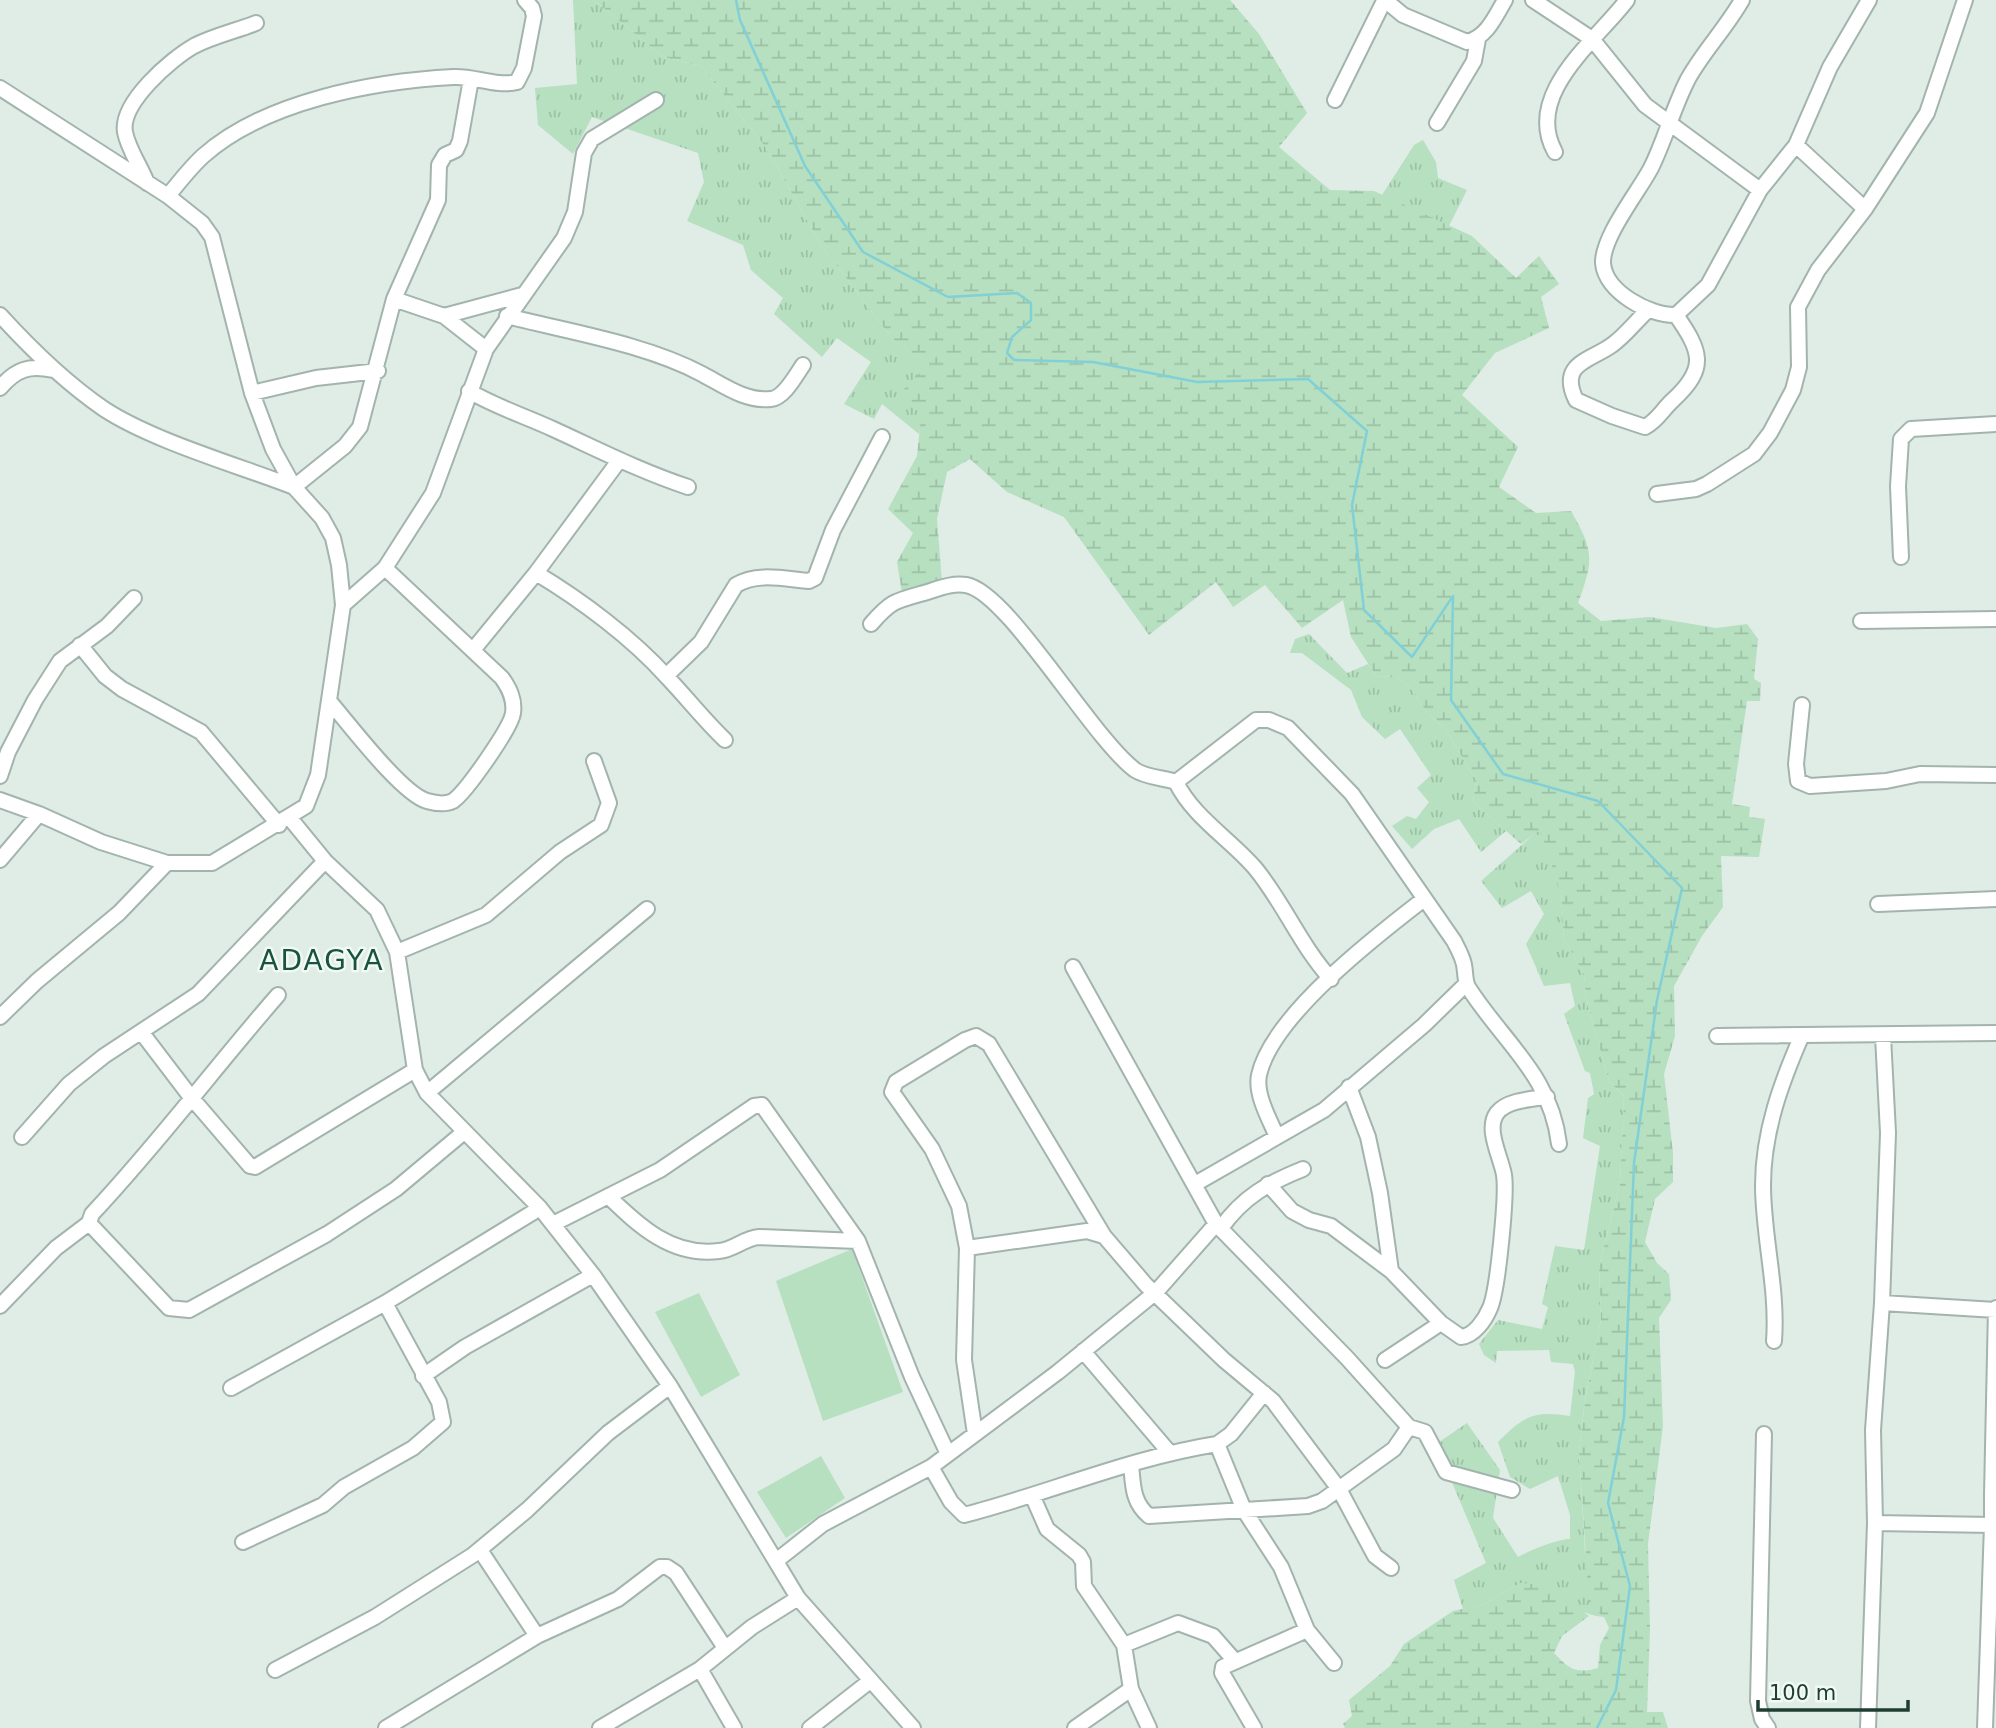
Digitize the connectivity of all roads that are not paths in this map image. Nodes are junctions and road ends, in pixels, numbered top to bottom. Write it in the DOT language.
graph roads {
  1 [pos="525,0"];
  2 [pos="1385,0"];
  3 [pos="1505,0"];
  4 [pos="1533,0"];
  5 [pos="1627,0"];
  6 [pos="1742,0"];
  7 [pos="1869,0"];
  8 [pos="1965,0"];
  9 [pos="256,23"];
  10 [pos="1592,38"];
  11 [pos="1478,39"];
  12 [pos="471,79"];
  13 [pos="0,88"];
  14 [pos="656,100"];
  15 [pos="1335,100"];
  16 [pos="1668,121"];
  17 [pos="1437,123"];
  18 [pos="1796,145"];
  19 [pos="1555,152"];
  20 [pos="148,184"];
  21 [pos="1760,190"];
  22 [pos="169,196"];
  23 [pos="1865,209"];
  24 [pos="522,295"];
  25 [pos="394,299"];
  26 [pos="1648,310"];
  27 [pos="0,315"];
  28 [pos="1676,315"];
  29 [pos="444,316"];
  30 [pos="507,316"];
  31 [pos="486,349"];
  32 [pos="803,365"];
  33 [pos="55,370"];
  34 [pos="378,371"];
  35 [pos="0,388"];
  36 [pos="469,391"];
  37 [pos="252,393"];
  38 [pos="1996,424"];
  39 [pos="882,437"];
  40 [pos="618,462"];
  41 [pos="294,487"];
  42 [pos="688,487"];
  43 [pos="1657,494"];
  44 [pos="1900,556"];
  45 [pos="385,568"];
  46 [pos="536,573"];
  47 [pos="134,598"];
  48 [pos="343,605"];
  49 [pos="1996,620"];
  50 [pos="1861,621"];
  51 [pos="871,624"];
  52 [pos="80,645"];
  53 [pos="473,650"];
  54 [pos="666,676"];
  55 [pos="330,702"];
  56 [pos="1802,705"];
  57 [pos="725,740"];
  58 [pos="594,761"];
  59 [pos="1996,775"];
  60 [pos="0,776"];
  61 [pos="1176,782"];
  62 [pos="0,800"];
  63 [pos="38,814"];
  64 [pos="284,821"];
  65 [pos="0,860"];
  66 [pos="325,861"];
  67 [pos="167,863"];
  68 [pos="1424,899"];
  69 [pos="1996,899"];
  70 [pos="1878,904"];
  71 [pos="647,909"];
  72 [pos="397,952"];
  73 [pos="1073,967"];
  74 [pos="1331,979"];
  75 [pos="1466,984"];
  76 [pos="278,995"];
  77 [pos="0,1017"];
  78 [pos="142,1033"];
  79 [pos="1996,1034"];
  80 [pos="1802,1035"];
  81 [pos="1717,1036"];
  82 [pos="1883,1036"];
  83 [pos="415,1070"];
  84 [pos="1349,1087"];
  85 [pos="427,1093"];
  86 [pos="190,1096"];
  87 [pos="1547,1097"];
  88 [pos="464,1132"];
  89 [pos="22,1137"];
  90 [pos="1277,1137"];
  91 [pos="1559,1144"];
  92 [pos="1303,1169"];
  93 [pos="1195,1184"];
  94 [pos="1268,1184"];
  95 [pos="608,1196"];
  96 [pos="540,1208"];
  97 [pos="89,1223"];
  98 [pos="552,1224"];
  99 [pos="1218,1226"];
  100 [pos="1104,1236"];
  101 [pos="858,1241"];
  102 [pos="967,1248"];
  103 [pos="1391,1270"];
  104 [pos="593,1275"];
  105 [pos="1156,1292"];
  106 [pos="385,1303"];
  107 [pos="1882,1303"];
  108 [pos="0,1306"];
  109 [pos="1996,1309"];
  110 [pos="1441,1323"];
  111 [pos="1774,1341"];
  112 [pos="1083,1351"];
  113 [pos="1385,1360"];
  114 [pos="423,1376"];
  115 [pos="670,1386"];
  116 [pos="231,1388"];
  117 [pos="1995,1388"];
  118 [pos="1264,1393"];
  119 [pos="1409,1427"];
  120 [pos="975,1434"];
  121 [pos="1763,1434"];
  122 [pos="1217,1444"];
  123 [pos="1169,1452"];
  124 [pos="948,1454"];
  125 [pos="1131,1464"];
  126 [pos="931,1467"];
  127 [pos="1339,1489"];
  128 [pos="1512,1490"];
  129 [pos="1032,1495"];
  130 [pos="1244,1510"];
  131 [pos="1875,1523"];
  132 [pos="1994,1526"];
  133 [pos="243,1542"];
  134 [pos="480,1550"];
  135 [pos="776,1561"];
  136 [pos="1391,1568"];
  137 [pos="798,1598"];
  138 [pos="1307,1630"];
  139 [pos="537,1636"];
  140 [pos="1124,1645"];
  141 [pos="725,1648"];
  142 [pos="1235,1661"];
  143 [pos="1334,1663"];
  144 [pos="701,1669"];
  145 [pos="275,1670"];
  146 [pos="870,1681"];
  147 [pos="1131,1689"];
  148 [pos="386,1728"];
  149 [pos="600,1728"];
  150 [pos="734,1728"];
  151 [pos="810,1728"];
  152 [pos="913,1728"];
  153 [pos="1075,1728"];
  154 [pos="1149,1728"];
  155 [pos="1254,1728"];
  156 [pos="1769,1728"];
  157 [pos="1868,1728"];
  158 [pos="1985,1728"];
  1 -- 12 [label="street"];
  2 -- 11 [label="street"];
  2 -- 15 [label="street"];
  3 -- 11 [label="street"];
  4 -- 10 [label="street"];
  5 -- 10 [label="street"];
  6 -- 16 [label="street"];
  7 -- 18 [label="street"];
  8 -- 23 [label="street"];
  9 -- 20 [label="street"];
  10 -- 16 [label="street"];
  10 -- 19 [label="street"];
  11 -- 17 [label="street"];
  12 -- 22 [label="street"];
  12 -- 25 [label="street"];
  13 -- 20 [label="street"];
  14 -- 24 [label="street"];
  16 -- 21 [label="street"];
  16 -- 26 [label="street"];
  18 -- 21 [label="street"];
  18 -- 23 [label="street"];
  20 -- 22 [label="street"];
  21 -- 28 [label="street"];
  22 -- 37 [label="street"];
  23 -- 43 [label="street"];
  24 -- 29 [label="street"];
  24 -- 30 [label="street"];
  25 -- 29 [label="street"];
  25 -- 34 [label="street"];
  26 -- 28 [label="street"];
  26 -- 28 [label="street"];
  27 -- 33 [label="street"];
  29 -- 31 [label="street"];
  30 -- 31 [label="street"];
  30 -- 32 [label="street"];
  31 -- 36 [label="street"];
  33 -- 35 [label="street"];
  33 -- 41 [label="street"];
  34 -- 37 [label="street"];
  34 -- 41 [label="street"];
  36 -- 40 [label="street"];
  36 -- 45 [label="street"];
  37 -- 41 [label="street"];
  38 -- 44 [label="street"];
  39 -- 54 [label="street"];
  40 -- 42 [label="street"];
  40 -- 46 [label="street"];
  41 -- 48 [label="street"];
  45 -- 48 [label="street"];
  45 -- 53 [label="street"];
  46 -- 53 [label="street"];
  46 -- 54 [label="street"];
  47 -- 52 [label="street"];
  48 -- 55 [label="street"];
  49 -- 50 [label="street"];
  51 -- 61 [label="street"];
  52 -- 60 [label="street"];
  52 -- 64 [label="street"];
  53 -- 55 [label="street"];
  54 -- 57 [label="street"];
  55 -- 64 [label="street"];
  56 -- 59 [label="street"];
  58 -- 72 [label="street"];
  61 -- 68 [label="street"];
  61 -- 74 [label="street"];
  62 -- 63 [label="street"];
  63 -- 65 [label="street"];
  63 -- 67 [label="street"];
  64 -- 66 [label="street"];
  64 -- 67 [label="street"];
  66 -- 72 [label="street"];
  66 -- 78 [label="street"];
  67 -- 77 [label="street"];
  68 -- 74 [label="street"];
  68 -- 75 [label="street"];
  69 -- 70 [label="street"];
  71 -- 85 [label="street"];
  72 -- 83 [label="street"];
  73 -- 93 [label="street"];
  74 -- 90 [label="street"];
  75 -- 84 [label="street"];
  75 -- 87 [label="street"];
  76 -- 86 [label="street"];
  78 -- 86 [label="street"];
  78 -- 89 [label="street"];
  79 -- 82 [label="street"];
  80 -- 81 [label="street"];
  80 -- 82 [label="street"];
  80 -- 111 [label="street"];
  82 -- 107 [label="street"];
  83 -- 85 [label="street"];
  83 -- 86 [label="street"];
  84 -- 90 [label="street"];
  84 -- 103 [label="street"];
  85 -- 88 [label="street"];
  86 -- 97 [label="street"];
  87 -- 91 [label="street"];
  87 -- 110 [label="street"];
  88 -- 96 [label="street"];
  88 -- 97 [label="street"];
  90 -- 93 [label="street"];
  92 -- 94 [label="street"];
  93 -- 99 [label="street"];
  94 -- 99 [label="street"];
  94 -- 103 [label="street"];
  95 -- 98 [label="street"];
  95 -- 101 [label="street"];
  95 -- 101 [label="street"];
  96 -- 98 [label="street"];
  96 -- 106 [label="street"];
  97 -- 108 [label="street"];
  98 -- 104 [label="street"];
  99 -- 105 [label="street"];
  99 -- 119 [label="street"];
  100 -- 102 [label="street"];
  100 -- 102 [label="street"];
  100 -- 105 [label="street"];
  101 -- 124 [label="street"];
  102 -- 120 [label="street"];
  103 -- 110 [label="street"];
  104 -- 114 [label="street"];
  104 -- 115 [label="street"];
  105 -- 112 [label="street"];
  105 -- 118 [label="street"];
  106 -- 114 [label="street"];
  106 -- 116 [label="street"];
  107 -- 109 [label="street"];
  107 -- 131 [label="street"];
  109 -- 117 [label="street"];
  110 -- 113 [label="street"];
  112 -- 120 [label="street"];
  112 -- 123 [label="street"];
  114 -- 133 [label="street"];
  115 -- 134 [label="street"];
  115 -- 135 [label="street"];
  117 -- 132 [label="street"];
  118 -- 122 [label="street"];
  118 -- 127 [label="street"];
  119 -- 127 [label="street"];
  119 -- 128 [label="street"];
  120 -- 124 [label="street"];
  121 -- 156 [label="street"];
  122 -- 123 [label="street"];
  122 -- 130 [label="street"];
  123 -- 125 [label="street"];
  124 -- 126 [label="street"];
  125 -- 129 [label="street"];
  125 -- 130 [label="street"];
  126 -- 129 [label="street"];
  126 -- 135 [label="street"];
  127 -- 130 [label="street"];
  127 -- 136 [label="street"];
  129 -- 140 [label="street"];
  130 -- 138 [label="street"];
  131 -- 132 [label="street"];
  131 -- 157 [label="street"];
  132 -- 158 [label="street"];
  134 -- 139 [label="street"];
  134 -- 145 [label="street"];
  135 -- 137 [label="street"];
  137 -- 141 [label="street"];
  137 -- 146 [label="street"];
  138 -- 142 [label="street"];
  138 -- 143 [label="street"];
  139 -- 141 [label="street"];
  139 -- 148 [label="street"];
  140 -- 142 [label="street"];
  140 -- 147 [label="street"];
  141 -- 144 [label="street"];
  142 -- 155 [label="street"];
  144 -- 149 [label="street"];
  144 -- 150 [label="street"];
  146 -- 151 [label="street"];
  146 -- 152 [label="street"];
  147 -- 153 [label="street"];
  147 -- 154 [label="street"];
}
